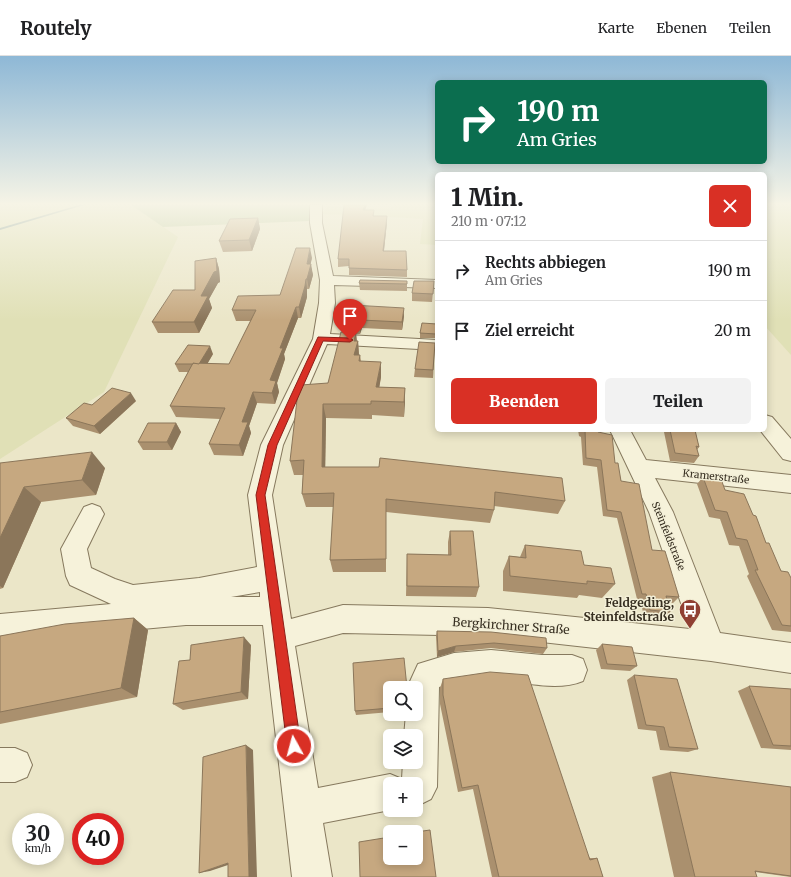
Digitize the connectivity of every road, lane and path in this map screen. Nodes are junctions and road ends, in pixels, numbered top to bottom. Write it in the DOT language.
graph roads {
  1 [pos="320,243"];
  2 [pos="327,280"];
  3 [pos="435,284"];
  4 [pos="321,339"];
  5 [pos="435,345"];
  6 [pos="767,424"];
  7 [pos="621,432"];
  8 [pos="791,453"];
  9 [pos="640,468"];
  10 [pos="791,484"];
  11 [pos="92,514"];
  12 [pos="272,576"];
  13 [pos="278,623"];
  14 [pos="0,628"];
  15 [pos="711,646"];
  16 [pos="791,658"];
  17 [pos="572,670"];
  18 [pos="416,777"];
  19 [pos="383,794"];
  20 [pos="302,808"];
  21 [pos="312,877"];
  1 -- 2 [label="street"];
  2 -- 3 [label="street"];
  2 -- 4 [label="street"];
  4 -- 5 [label="street"];
  4 -- 12 [label="street"];
  6 -- 8 [label="street"];
  7 -- 9 [label="street, Steinfeldstraße"];
  9 -- 10 [label="street, Kramerstraße"];
  9 -- 15 [label="street, Steinfeldstraße"];
  11 -- 12 [label="street"];
  12 -- 13 [label="street"];
  13 -- 14 [label="street, Bergkirchner Straße"];
  13 -- 15 [label="street, Bergkirchner Straße"];
  13 -- 20 [label="street"];
  15 -- 16 [label="street, Bergkirchner Straße"];
  17 -- 18 [label="street"];
  19 -- 20 [label="street"];
  20 -- 21 [label="street"];
}
